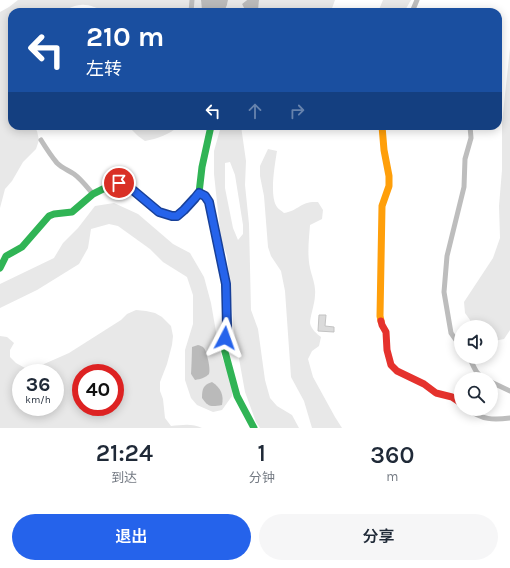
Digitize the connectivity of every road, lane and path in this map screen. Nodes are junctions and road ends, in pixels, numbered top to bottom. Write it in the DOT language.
graph roads {
  1 [pos="210,130"];
  2 [pos="382,130"];
  3 [pos="470,130"];
  4 [pos="40,140"];
  5 [pos="199,193"];
  6 [pos="94,194"];
  7 [pos="0,268"];
  8 [pos="454,337"];
  9 [pos="498,385"];
  10 [pos="510,391"];
  11 [pos="454,398"];
  12 [pos="477,416"];
  13 [pos="510,418"];
  14 [pos="254,428"];
  1 -- 5 [label="street"];
  2 -- 11 [label="street"];
  3 -- 8 [label="street"];
  4 -- 6 [label="street"];
  5 -- 6 [label="street"];
  5 -- 14 [label="street"];
  6 -- 7 [label="street"];
  9 -- 10 [label="street"];
  12 -- 13 [label="street"];
}
